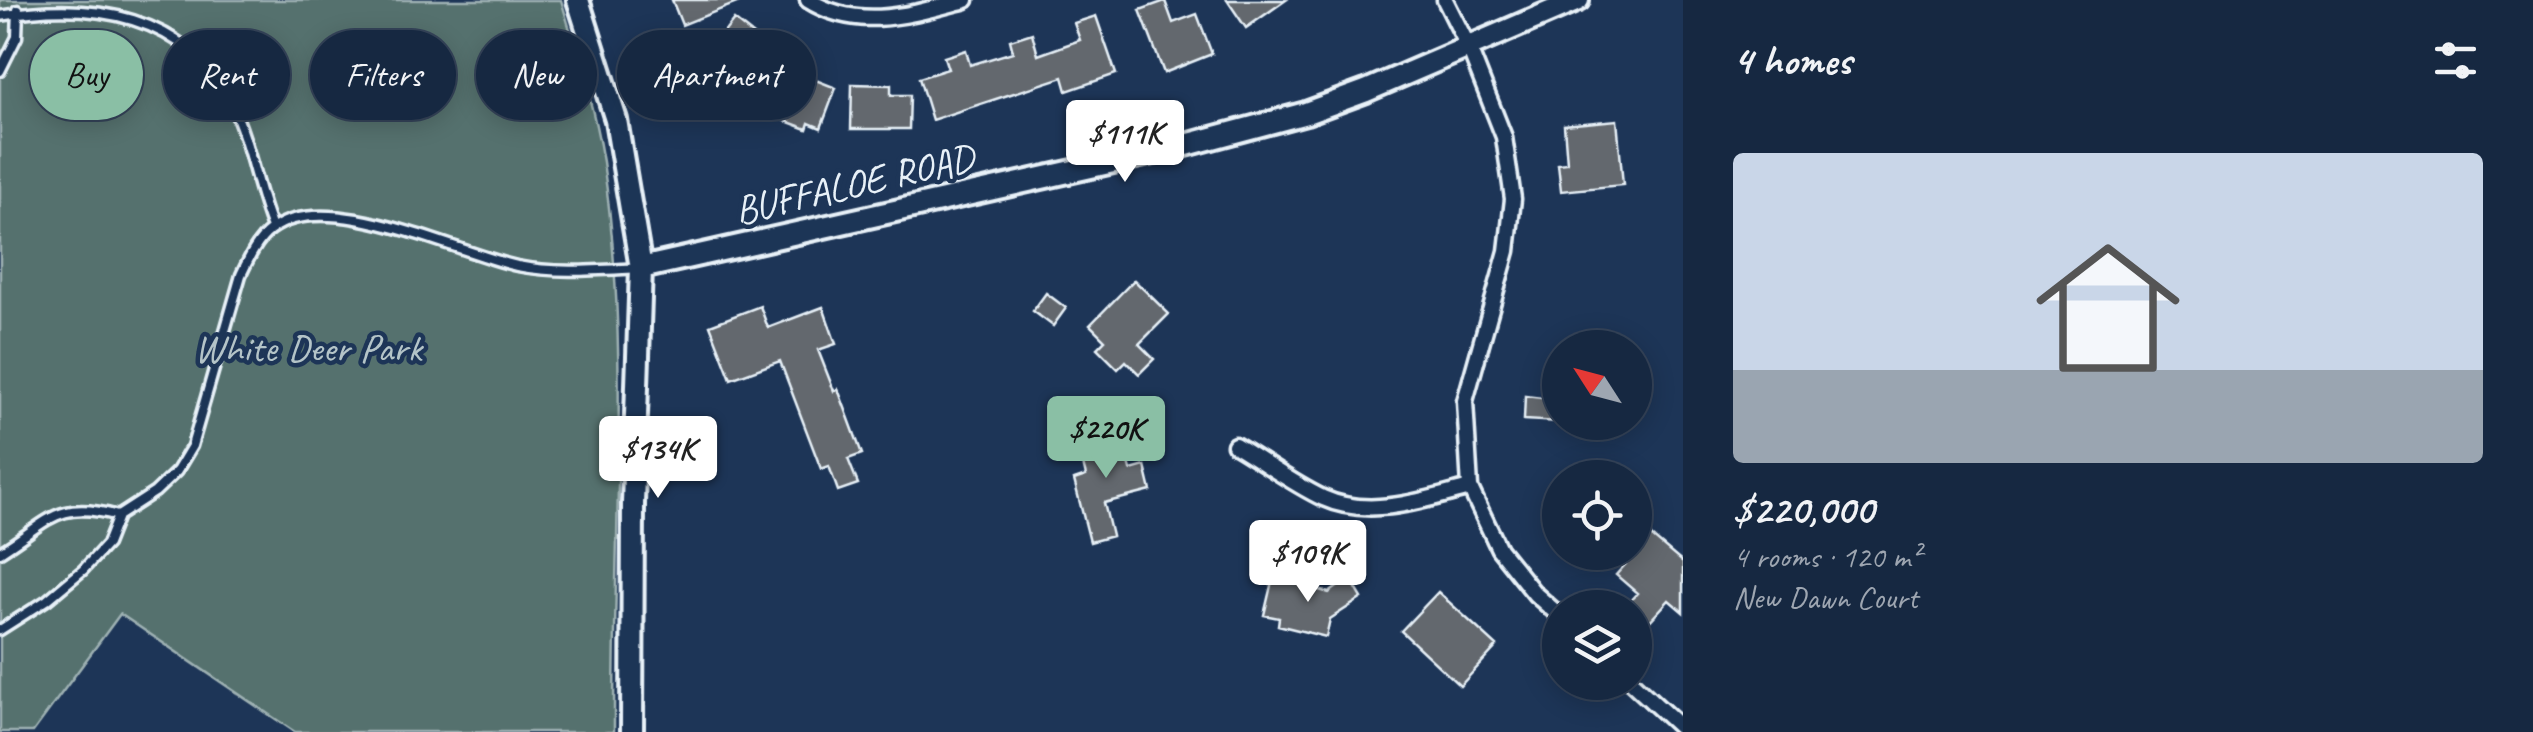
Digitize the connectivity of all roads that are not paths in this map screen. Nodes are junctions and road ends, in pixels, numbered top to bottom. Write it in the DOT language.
graph roads {
  1 [pos="578,0"];
  2 [pos="808,0"];
  3 [pos="966,0"];
  4 [pos="1445,0"];
  5 [pos="1578,0"];
  6 [pos="18,10"];
  7 [pos="0,16"];
  8 [pos="1469,48"];
  9 [pos="0,71"];
  10 [pos="272,228"];
  11 [pos="640,268"];
  12 [pos="1236,445"];
  13 [pos="1470,488"];
  14 [pos="118,516"];
  15 [pos="0,552"];
  16 [pos="1542,600"];
  17 [pos="0,630"];
  18 [pos="1651,700"];
  19 [pos="1683,730"];
  20 [pos="632,732"];
  1 -- 11 [label="street"];
  2 -- 3 [label="street"];
  4 -- 8 [label="street"];
  5 -- 8 [label="street, BUFFALOE ROAD"];
  6 -- 7 [label="lane"];
  6 -- 9 [label="lane"];
  6 -- 10 [label="lane"];
  8 -- 11 [label="street, BUFFALOE ROAD"];
  8 -- 13 [label="street"];
  10 -- 11 [label="lane"];
  10 -- 14 [label="lane"];
  11 -- 20 [label="street"];
  12 -- 13 [label="street"];
  13 -- 16 [label="street"];
  14 -- 15 [label="lane"];
  14 -- 17 [label="lane"];
  18 -- 19 [label="street"];
}
